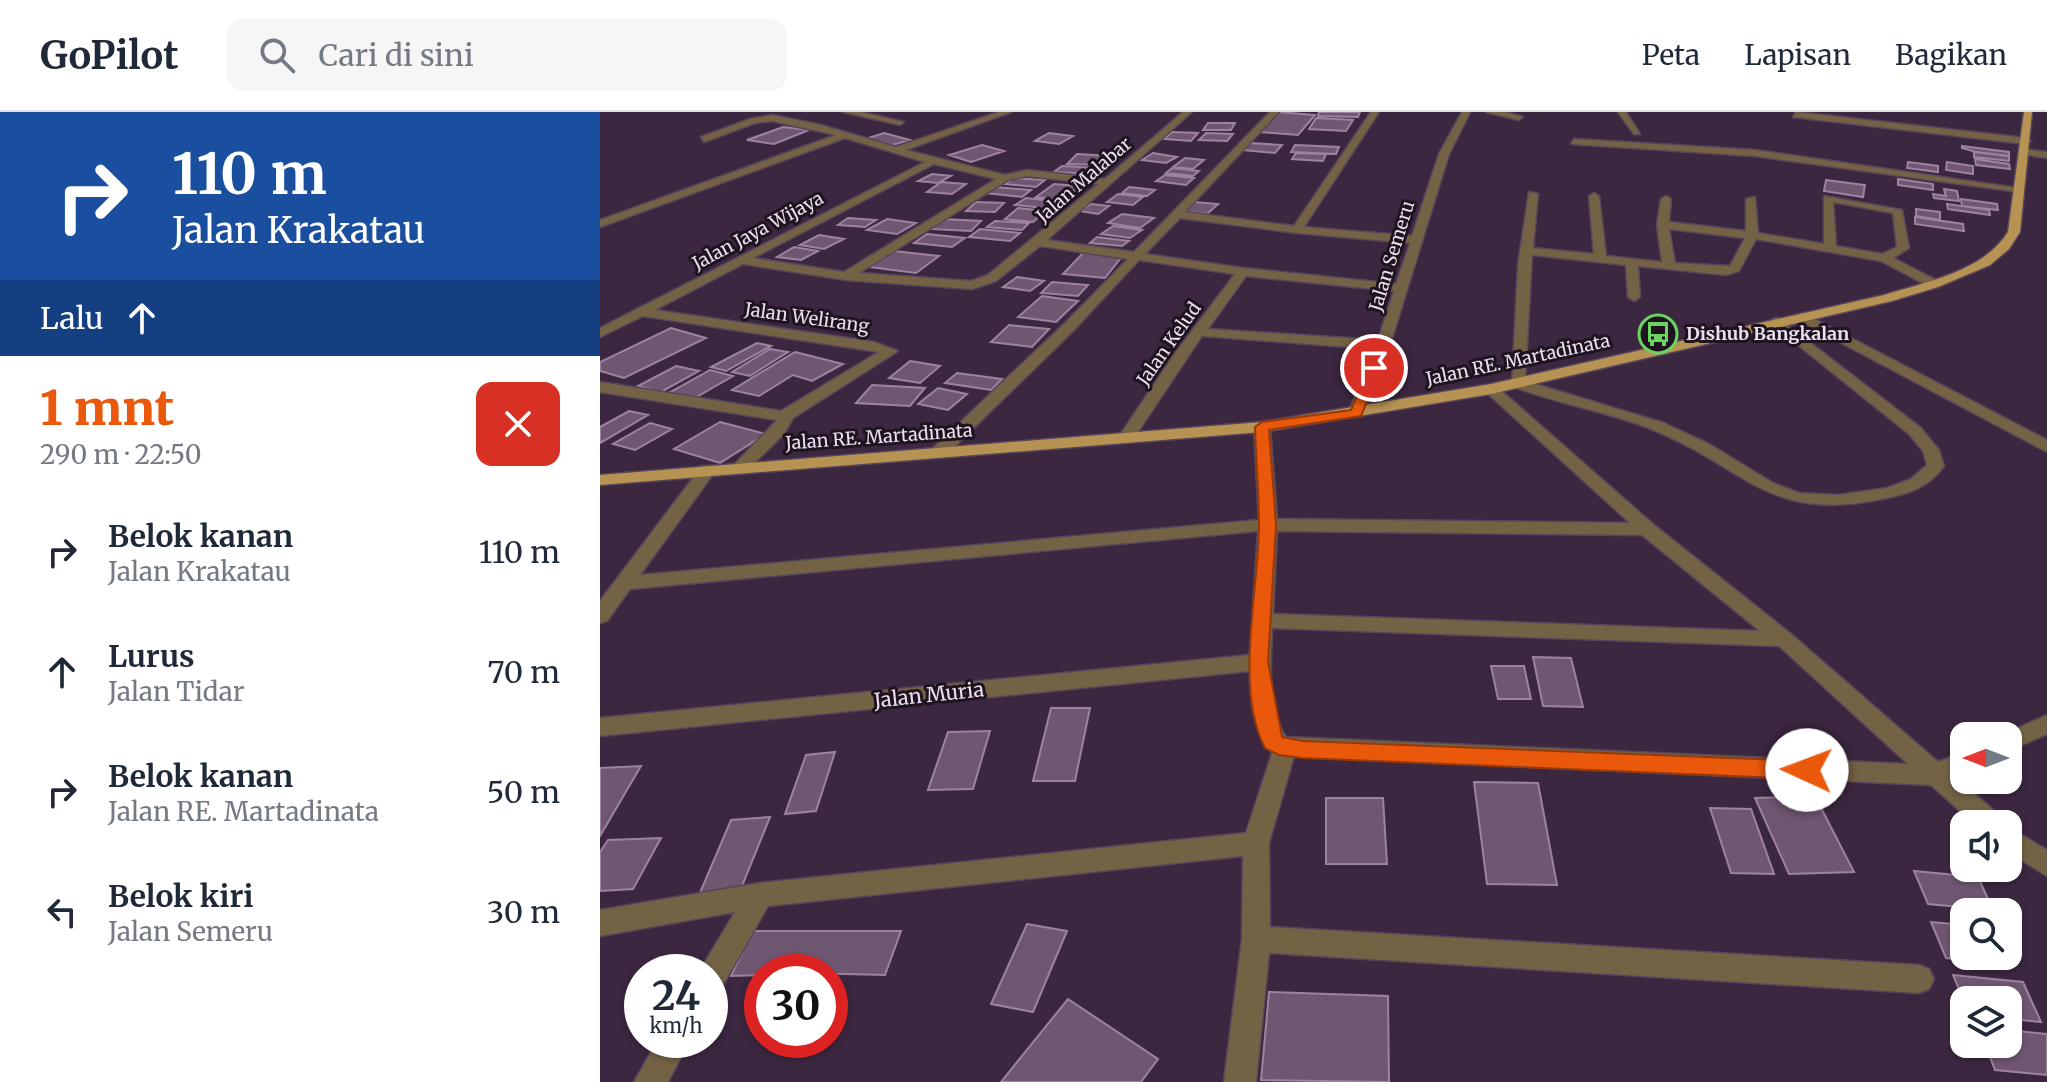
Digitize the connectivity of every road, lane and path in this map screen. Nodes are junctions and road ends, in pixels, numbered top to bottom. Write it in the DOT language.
graph roads {
  1 [pos="802,112"];
  2 [pos="847,112"];
  3 [pos="1007,112"];
  4 [pos="1188,112"];
  5 [pos="1275,112"];
  6 [pos="1375,112"];
  7 [pos="1466,112"];
  8 [pos="1490,112"];
  9 [pos="1622,112"];
  10 [pos="2028,112"];
  11 [pos="1795,113"];
  12 [pos="1519,117"];
  13 [pos="778,119"];
  14 [pos="900,122"];
  15 [pos="1799,126"];
  16 [pos="1637,132"];
  17 [pos="845,135"];
  18 [pos="704,139"];
  19 [pos="1574,142"];
  20 [pos="2024,146"];
  21 [pos="897,150"];
  22 [pos="2047,155"];
  23 [pos="933,161"];
  24 [pos="1005,178"];
  25 [pos="1105,182"];
  26 [pos="2019,189"];
  27 [pos="1533,194"];
  28 [pos="1594,196"];
  29 [pos="1666,199"];
  30 [pos="1751,199"];
  31 [pos="1178,214"];
  32 [pos="600,224"];
  33 [pos="1663,225"];
  34 [pos="1297,230"];
  35 [pos="1752,235"];
  36 [pos="1414,240"];
  37 [pos="1038,242"];
  38 [pos="1830,247"];
  39 [pos="1527,251"];
  40 [pos="1138,255"];
  41 [pos="1600,257"];
  42 [pos="1884,258"];
  43 [pos="740,260"];
  44 [pos="1632,262"];
  45 [pos="1669,266"];
  46 [pos="1243,272"];
  47 [pos="846,276"];
  48 [pos="1934,284"];
  49 [pos="1401,288"];
  50 [pos="1634,297"];
  51 [pos="642,312"];
  52 [pos="1803,317"];
  53 [pos="1778,322"];
  54 [pos="1198,332"];
  55 [pos="600,333"];
  56 [pos="1383,345"];
  57 [pos="1517,383"];
  58 [pos="600,387"];
  59 [pos="1491,389"];
  60 [pos="1356,413"];
  61 [pos="786,416"];
  62 [pos="1262,427"];
  63 [pos="1126,438"];
  64 [pos="2047,447"];
  65 [pos="939,452"];
  66 [pos="739,468"];
  67 [pos="708,470"];
  68 [pos="600,480"];
  69 [pos="1268,525"];
  70 [pos="1647,529"];
  71 [pos="625,583"];
  72 [pos="600,616"];
  73 [pos="1263,621"];
  74 [pos="1784,639"];
  75 [pos="1259,662"];
  76 [pos="2047,724"];
  77 [pos="600,727"];
  78 [pos="2022,736"];
  79 [pos="1285,748"];
  80 [pos="1950,768"];
  81 [pos="1933,775"];
  82 [pos="1974,810"];
  83 [pos="1256,843"];
  84 [pos="2022,847"];
  85 [pos="2047,864"];
  86 [pos="760,895"];
  87 [pos="600,923"];
  88 [pos="1256,939"];
  89 [pos="725,954"];
  90 [pos="1919,979"];
  91 [pos="664,1058"];
  92 [pos="650,1082"];
  93 [pos="1240,1082"];
  1 -- 13 [label="street"];
  2 -- 14 [label="street"];
  3 -- 21 [label="street"];
  4 -- 25 [label="street, Jalan Malabar"];
  5 -- 31 [label="street"];
  6 -- 34 [label="street"];
  7 -- 36 [label="street, Jalan Semeru"];
  8 -- 12 [label="street"];
  9 -- 16 [label="street"];
  10 -- 20 [label="main road, Jalan RE. Martadinata"];
  11 -- 15 [label="street"];
  11 -- 20 [label="street"];
  13 -- 17 [label="street"];
  13 -- 18 [label="street"];
  17 -- 21 [label="street"];
  17 -- 32 [label="street"];
  19 -- 26 [label="street"];
  20 -- 22 [label="street"];
  20 -- 26 [label="main road, Jalan RE. Martadinata"];
  21 -- 23 [label="street"];
  23 -- 24 [label="street"];
  23 -- 43 [label="street, Jalan Jaya Wijaya"];
  24 -- 25 [label="street"];
  24 -- 47 [label="street"];
  25 -- 37 [label="street, Jalan Malabar"];
  26 -- 48 [label="main road, Jalan RE. Martadinata"];
  27 -- 39 [label="street"];
  28 -- 41 [label="street"];
  29 -- 33 [label="street"];
  30 -- 35 [label="street"];
  31 -- 34 [label="street"];
  31 -- 40 [label="street"];
  33 -- 35 [label="street"];
  33 -- 45 [label="street"];
  34 -- 36 [label="street"];
  35 -- 38 [label="street"];
  35 -- 45 [label="street"];
  36 -- 49 [label="street, Jalan Semeru"];
  37 -- 40 [label="street"];
  37 -- 47 [label="street, Jalan Malabar"];
  38 -- 42 [label="street"];
  38 -- 42 [label="street"];
  39 -- 41 [label="street"];
  39 -- 57 [label="street"];
  40 -- 46 [label="street"];
  40 -- 65 [label="street"];
  41 -- 44 [label="street"];
  42 -- 48 [label="street"];
  43 -- 47 [label="street, Jalan Malabar"];
  43 -- 51 [label="street, Jalan Jaya Wijaya"];
  44 -- 45 [label="street"];
  44 -- 50 [label="street"];
  46 -- 49 [label="street"];
  46 -- 54 [label="street, Jalan Kelud"];
  48 -- 52 [label="main road, Jalan RE. Martadinata"];
  49 -- 56 [label="street, Jalan Semeru"];
  51 -- 55 [label="street, Jalan Jaya Wijaya"];
  51 -- 61 [label="street, Jalan Welirang"];
  52 -- 53 [label="main road, Jalan RE. Martadinata"];
  52 -- 64 [label="street"];
  53 -- 57 [label="main road, Jalan RE. Martadinata"];
  53 -- 57 [label="street"];
  54 -- 56 [label="street"];
  54 -- 63 [label="street, Jalan Kelud"];
  56 -- 60 [label="street, Jalan Semeru"];
  57 -- 59 [label="main road, Jalan RE. Martadinata"];
  58 -- 61 [label="street"];
  59 -- 60 [label="main road, Jalan RE. Martadinata"];
  59 -- 70 [label="street"];
  60 -- 62 [label="main road, Jalan RE. Martadinata"];
  61 -- 66 [label="street"];
  62 -- 63 [label="main road, Jalan RE. Martadinata"];
  62 -- 69 [label="street"];
  63 -- 65 [label="main road, Jalan RE. Martadinata"];
  65 -- 66 [label="main road, Jalan RE. Martadinata"];
  66 -- 67 [label="main road, Jalan RE. Martadinata"];
  67 -- 68 [label="main road, Jalan RE. Martadinata"];
  67 -- 71 [label="street"];
  69 -- 70 [label="street"];
  69 -- 71 [label="street"];
  69 -- 73 [label="street"];
  70 -- 74 [label="street"];
  71 -- 72 [label="street"];
  73 -- 74 [label="street"];
  73 -- 75 [label="street"];
  74 -- 81 [label="street"];
  75 -- 77 [label="street, Jalan Muria"];
  75 -- 79 [label="street"];
  76 -- 78 [label="street"];
  79 -- 81 [label="street"];
  79 -- 83 [label="street"];
  80 -- 81 [label="street"];
  81 -- 82 [label="street"];
  83 -- 86 [label="street"];
  83 -- 88 [label="street"];
  84 -- 85 [label="street"];
  86 -- 87 [label="street"];
  86 -- 89 [label="street"];
  88 -- 90 [label="street"];
  88 -- 93 [label="street"];
  91 -- 92 [label="street"];
}
